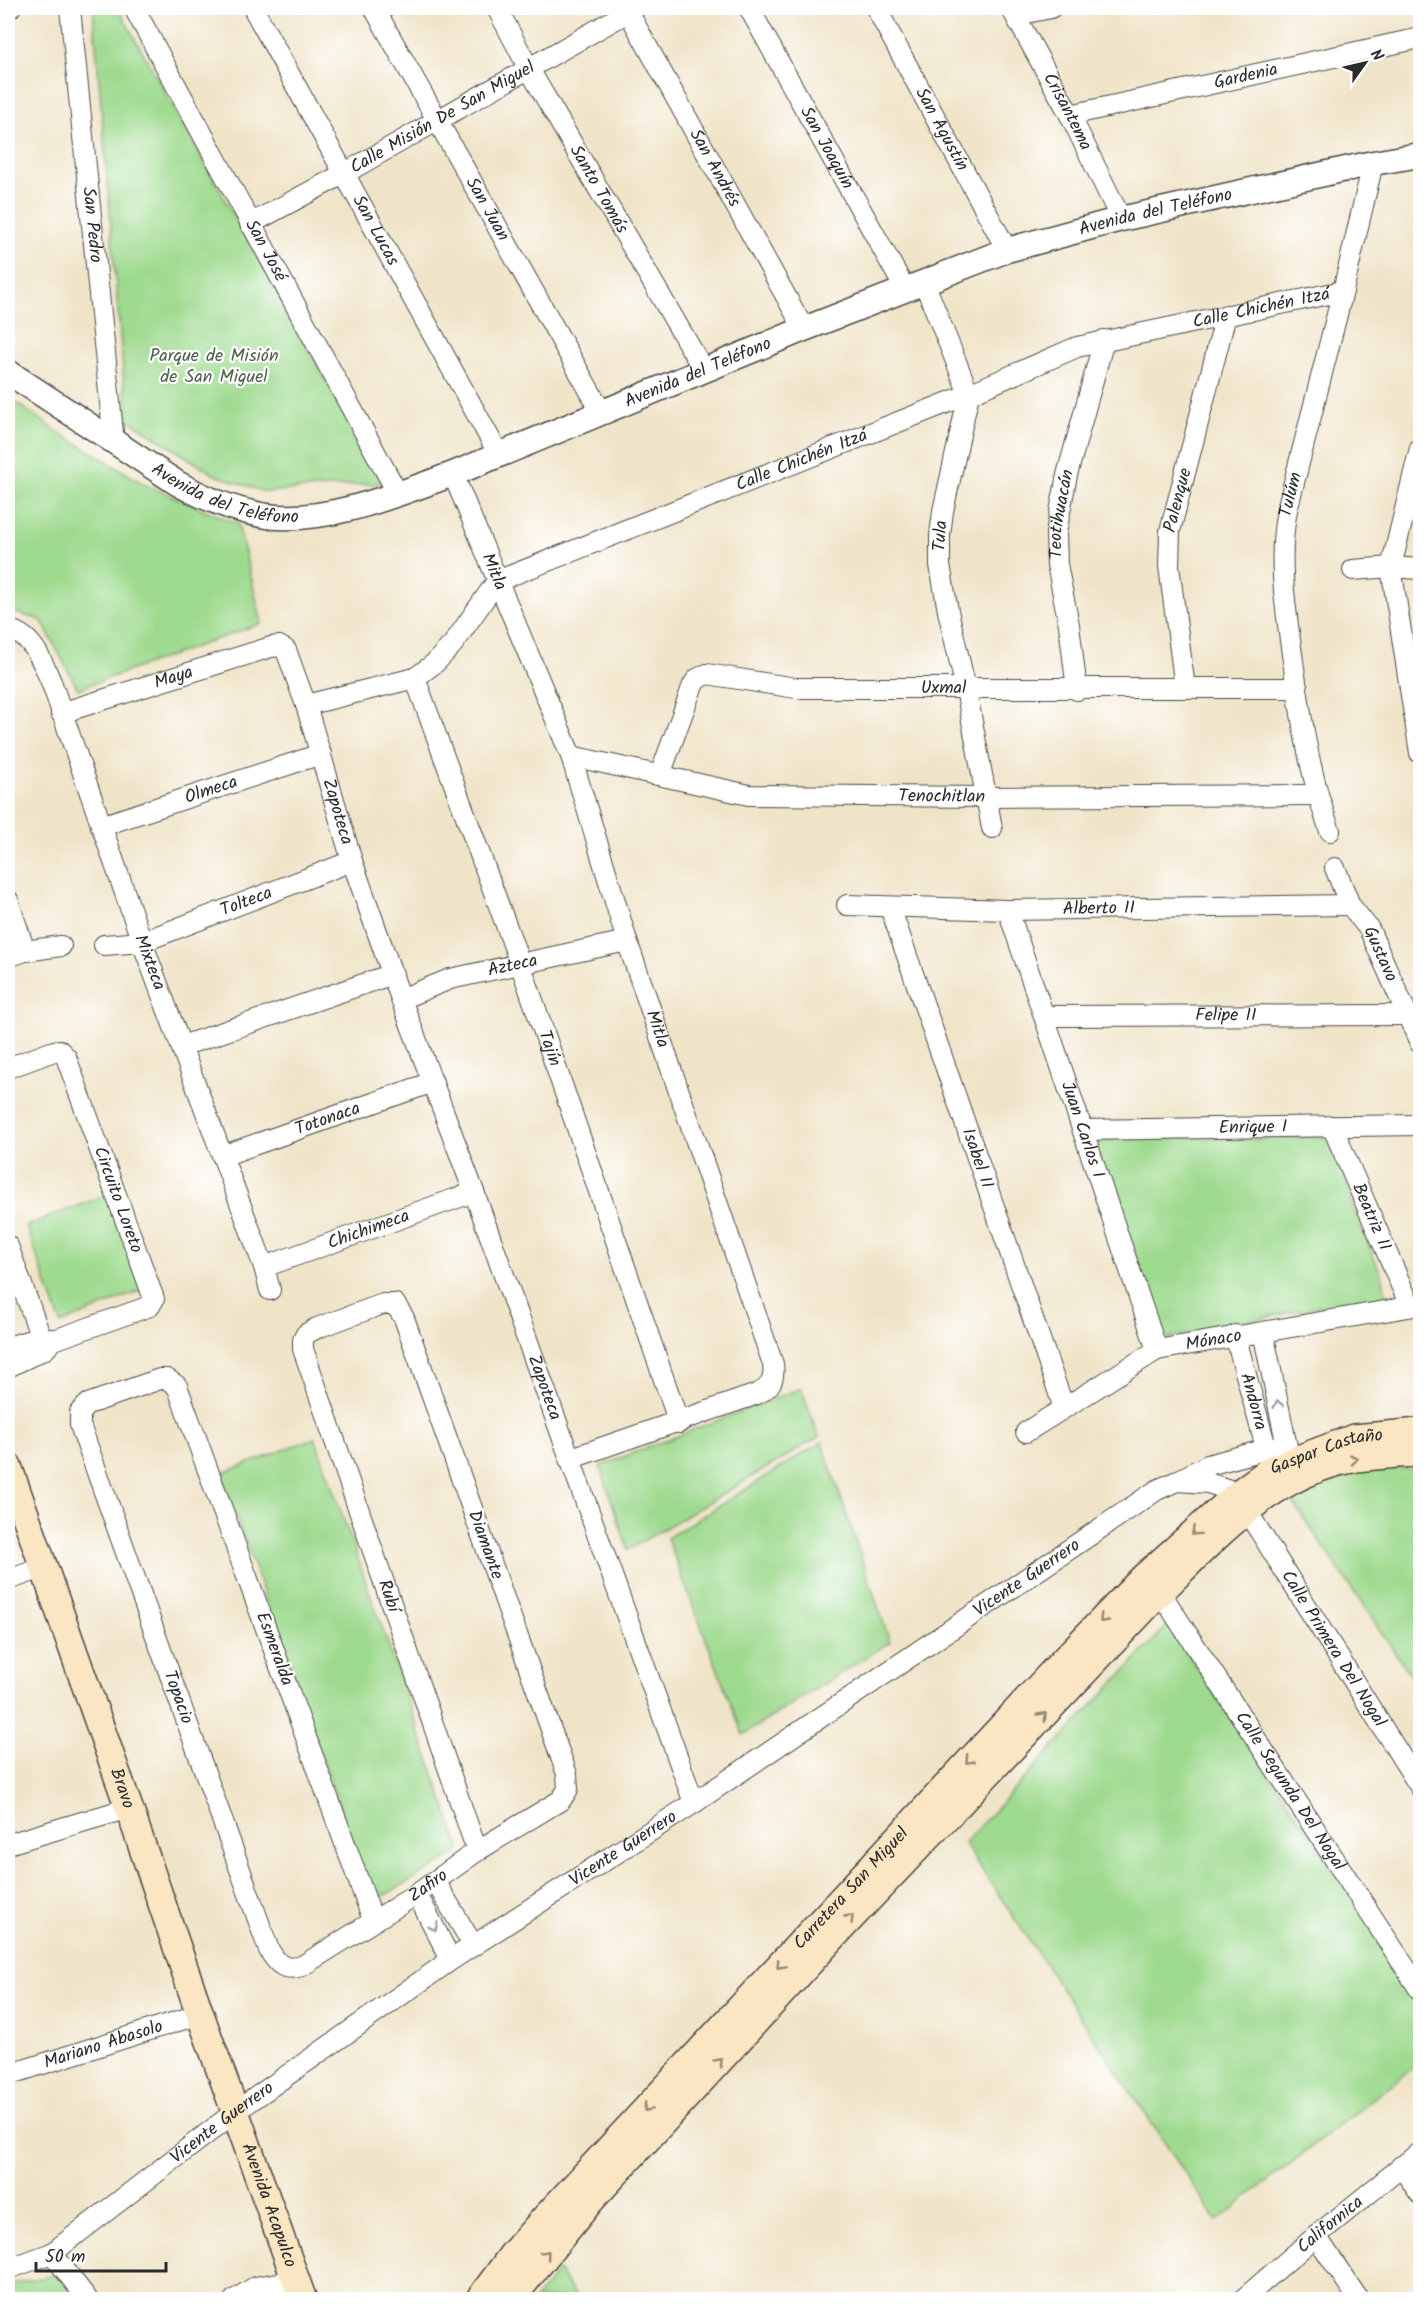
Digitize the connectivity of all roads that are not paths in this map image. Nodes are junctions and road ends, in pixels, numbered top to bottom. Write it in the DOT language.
graph roads {
  1 [pos="70,8"];
  2 [pos="134,8"];
  3 [pos="253,8"];
  4 [pos="374,8"];
  5 [pos="497,8"];
  6 [pos="749,8"];
  7 [pos="876,8"];
  8 [pos="1051,8"];
  9 [pos="630,9"];
  10 [pos="1013,11"];
  11 [pos="1420,38"];
  12 [pos="529,69"];
  13 [pos="1070,115"];
  14 [pos="436,121"];
  15 [pos="1420,155"];
  16 [pos="1373,163"];
  17 [pos="345,172"];
  18 [pos="1121,219"];
  19 [pos="250,224"];
  20 [pos="1007,250"];
  21 [pos="914,285"];
  22 [pos="1343,291"];
  23 [pos="1226,315"];
  24 [pos="804,329"];
  25 [pos="1104,340"];
  26 [pos="704,371"];
  27 [pos="8,372"];
  28 [pos="969,394"];
  29 [pos="601,411"];
  30 [pos="114,442"];
  31 [pos="1420,448"];
  32 [pos="498,453"];
  33 [pos="453,474"];
  34 [pos="398,494"];
  35 [pos="1391,567"];
  36 [pos="1420,569"];
  37 [pos="1353,570"];
  38 [pos="497,581"];
  39 [pos="16,633"];
  40 [pos="286,650"];
  41 [pos="415,678"];
  42 [pos="1185,688"];
  43 [pos="1297,688"];
  44 [pos="966,689"];
  45 [pos="1077,690"];
  46 [pos="306,705"];
  47 [pos="61,713"];
  48 [pos="1420,753"];
  49 [pos="321,754"];
  50 [pos="571,756"];
  51 [pos="660,775"];
  52 [pos="1316,795"];
  53 [pos="987,797"];
  54 [pos="101,826"];
  55 [pos="992,828"];
  56 [pos="1330,831"];
  57 [pos="352,861"];
  58 [pos="1335,868"];
  59 [pos="8,900"];
  60 [pos="847,905"];
  61 [pos="1350,905"];
  62 [pos="890,907"];
  63 [pos="1008,910"];
  64 [pos="627,941"];
  65 [pos="142,942"];
  66 [pos="104,945"];
  67 [pos="61,946"];
  68 [pos="16,954"];
  69 [pos="520,963"];
  70 [pos="393,974"];
  71 [pos="401,999"];
  72 [pos="1408,1015"];
  73 [pos="1044,1016"];
  74 [pos="1420,1043"];
  75 [pos="182,1046"];
  76 [pos="8,1068"];
  77 [pos="433,1082"];
  78 [pos="1420,1125"];
  79 [pos="1332,1126"];
  80 [pos="1083,1130"];
  81 [pos="222,1156"];
  82 [pos="474,1192"];
  83 [pos="8,1246"];
  84 [pos="264,1267"];
  85 [pos="270,1290"];
  86 [pos="1415,1306"];
  87 [pos="1263,1332"];
  88 [pos="1235,1335"];
  89 [pos="303,1340"];
  90 [pos="46,1342"];
  91 [pos="8,1347"];
  92 [pos="1158,1350"];
  93 [pos="8,1367"];
  94 [pos="172,1381"];
  95 [pos="1064,1408"];
  96 [pos="679,1423"];
  97 [pos="1026,1432"];
  98 [pos="1420,1432"];
  99 [pos="1420,1453"];
  100 [pos="1279,1456"];
  101 [pos="569,1459"];
  102 [pos="8,1466"];
  103 [pos="1177,1481"];
  104 [pos="1243,1502"];
  105 [pos="42,1568"];
  106 [pos="8,1580"];
  107 [pos="1160,1592"];
  108 [pos="1420,1787"];
  109 [pos="568,1789"];
  110 [pos="694,1803"];
  111 [pos="129,1808"];
  112 [pos="8,1844"];
  113 [pos="477,1851"];
  114 [pos="435,1881"];
  115 [pos="417,1894"];
  116 [pos="373,1920"];
  117 [pos="473,1945"];
  118 [pos="451,1960"];
  119 [pos="282,1966"];
  120 [pos="1420,1990"];
  121 [pos="200,2014"];
  122 [pos="8,2075"];
  123 [pos="235,2112"];
  124 [pos="1420,2152"];
  125 [pos="1401,2166"];
  126 [pos="1420,2194"];
  127 [pos="1316,2236"];
  128 [pos="52,2253"];
  129 [pos="8,2269"];
  130 [pos="299,2290"];
  131 [pos="88,2300"];
  132 [pos="234,2300"];
  133 [pos="480,2300"];
  134 [pos="510,2300"];
  135 [pos="1242,2300"];
  136 [pos="1359,2300"];
  1 -- 30 [label="street, San Pedro"];
  2 -- 19 [label="street, San José"];
  3 -- 17 [label="street, San Lucas"];
  4 -- 14 [label="street, San Juan"];
  5 -- 12 [label="street, Santo Tomás"];
  6 -- 21 [label="street, San Joaquín"];
  7 -- 20 [label="street, San Agustín"];
  8 -- 10 [label="street"];
  9 -- 12 [label="street, Calle Misión De San Miguel"];
  9 -- 24 [label="street, San Andrés"];
  10 -- 13 [label="street, Crisantema"];
  11 -- 13 [label="street, Gardenia"];
  12 -- 14 [label="street, Calle Misión De San Miguel"];
  12 -- 26 [label="street, Santo Tomás"];
  13 -- 18 [label="street, Crisantema"];
  14 -- 17 [label="street, Calle Misión De San Miguel"];
  14 -- 29 [label="street, San Juan"];
  15 -- 16 [label="street, Avenida del Teléfono"];
  16 -- 18 [label="street, Avenida del Teléfono"];
  16 -- 22 [label="street, Tulúm"];
  17 -- 19 [label="street, Calle Misión De San Miguel"];
  17 -- 32 [label="street, San Lucas"];
  18 -- 20 [label="street, Avenida del Teléfono"];
  19 -- 34 [label="street, San José"];
  20 -- 21 [label="street, Avenida del Teléfono"];
  21 -- 24 [label="street, Avenida del Teléfono"];
  21 -- 28 [label="street"];
  22 -- 23 [label="street, Calle Chichén Itzá"];
  22 -- 43 [label="street, Tulúm"];
  23 -- 25 [label="street, Calle Chichén Itzá"];
  23 -- 42 [label="street, Palenque"];
  24 -- 26 [label="street, Avenida del Teléfono"];
  25 -- 28 [label="street, Calle Chichén Itzá"];
  25 -- 45 [label="street, Teotihuacán"];
  26 -- 29 [label="street, Avenida del Teléfono"];
  27 -- 30 [label="street, Avenida del Teléfono"];
  28 -- 38 [label="street, Calle Chichén Itzá"];
  28 -- 44 [label="street, Tula"];
  29 -- 32 [label="street, Avenida del Teléfono"];
  30 -- 34 [label="street, Avenida del Teléfono"];
  31 -- 35 [label="street"];
  32 -- 33 [label="street, Avenida del Teléfono"];
  33 -- 34 [label="street, Avenida del Teléfono"];
  33 -- 38 [label="street, Mitla"];
  35 -- 36 [label="street"];
  35 -- 37 [label="street"];
  35 -- 48 [label="street"];
  38 -- 41 [label="street"];
  38 -- 50 [label="street, Mitla"];
  39 -- 47 [label="street, Mixteca"];
  40 -- 46 [label="street, Zapoteca"];
  40 -- 47 [label="street, Maya"];
  41 -- 46 [label="street"];
  41 -- 69 [label="street, Tajín"];
  42 -- 43 [label="street, Uxmal"];
  42 -- 45 [label="street, Uxmal"];
  43 -- 52 [label="street, Tulúm"];
  44 -- 45 [label="street, Uxmal"];
  44 -- 51 [label="street, Uxmal"];
  44 -- 53 [label="street, Tula"];
  46 -- 49 [label="street, Zapoteca"];
  47 -- 54 [label="street, Mixteca"];
  49 -- 54 [label="street, Olmeca"];
  49 -- 57 [label="street, Zapoteca"];
  50 -- 51 [label="street, Tenochitlan"];
  50 -- 64 [label="street, Mitla"];
  51 -- 53 [label="street, Tenochitlan"];
  52 -- 53 [label="street, Tenochitlan"];
  52 -- 56 [label="street, Tulúm"];
  53 -- 55 [label="street, Tula"];
  54 -- 65 [label="street, Mixteca"];
  57 -- 65 [label="street, Tolteca"];
  57 -- 70 [label="street, Zapoteca"];
  58 -- 61 [label="street, Gustavo"];
  59 -- 68 [label="street"];
  60 -- 62 [label="street, Alberto II"];
  61 -- 63 [label="street, Alberto II"];
  61 -- 72 [label="street, Gustavo"];
  62 -- 63 [label="street, Alberto II"];
  62 -- 95 [label="street, Isabel II"];
  63 -- 73 [label="street, Juan Carlos I"];
  64 -- 69 [label="street, Azteca"];
  64 -- 96 [label="street, Mitla"];
  65 -- 66 [label="street, Tolteca"];
  65 -- 75 [label="street, Mixteca"];
  67 -- 68 [label="street"];
  69 -- 71 [label="street, Azteca"];
  69 -- 96 [label="street, Tajín"];
  70 -- 71 [label="street, Zapoteca"];
  70 -- 75 [label="street"];
  71 -- 77 [label="street, Zapoteca"];
  72 -- 73 [label="street, Felipe II"];
  72 -- 74 [label="street, Gustavo"];
  73 -- 80 [label="street, Juan Carlos I"];
  75 -- 81 [label="street, Mixteca"];
  76 -- 90 [label="street, Circuito Loreto"];
  77 -- 81 [label="street, Totonaca"];
  77 -- 82 [label="street, Zapoteca"];
  78 -- 79 [label="street, Enrique I"];
  79 -- 80 [label="street, Enrique I"];
  79 -- 86 [label="street, Beatriz II"];
  80 -- 92 [label="street, Juan Carlos I"];
  81 -- 84 [label="street, Mixteca"];
  82 -- 84 [label="street, Chichimeca"];
  82 -- 101 [label="street, Zapoteca"];
  83 -- 90 [label="street"];
  84 -- 85 [label="street, Mixteca"];
  86 -- 87 [label="street, Mónaco"];
  87 -- 88 [label="street, Mónaco"];
  100 -- 87 [label="street, Andorra, one-way"];
  88 -- 92 [label="street, Mónaco"];
  88 -- 100 [label="street, Andorra"];
  89 -- 109 [label="street, Diamante"];
  89 -- 113 [label="street, Rubí"];
  90 -- 91 [label="street"];
  90 -- 93 [label="street"];
  92 -- 95 [label="street, Mónaco"];
  94 -- 116 [label="street, Esmeralda"];
  94 -- 119 [label="street, Topacio"];
  95 -- 97 [label="street, Mónaco"];
  96 -- 101 [label="street, Mitla"];
  98 -- 100 [label="main road, Gaspar Castaño"];
  104 -- 99 [label="main road, Gaspar Castaño, one-way"];
  100 -- 103 [label="street, Vicente Guerrero"];
  100 -- 104 [label="main road, Gaspar Castaño"];
  101 -- 110 [label="street, Zapoteca"];
  102 -- 105 [label="main road, Bravo"];
  103 -- 104 [label="street"];
  103 -- 110 [label="street, Vicente Guerrero"];
  104 -- 107 [label="main road, Carretera San Miguel"];
  104 -- 108 [label="street, Calle Primera Del Nogal"];
  104 -- 133 [label="main road, Carretera San Miguel, one-way"];
  105 -- 106 [label="street"];
  105 -- 111 [label="main road, Bravo"];
  107 -- 120 [label="street, Calle Segunda Del Nogal"];
  134 -- 107 [label="main road, Carretera San Miguel, one-way"];
  109 -- 113 [label="street, Zafiro"];
  110 -- 117 [label="street, Vicente Guerrero"];
  111 -- 112 [label="street"];
  111 -- 121 [label="main road, Bravo"];
  113 -- 114 [label="street, Zafiro"];
  114 -- 115 [label="street, Zafiro"];
  114 -- 117 [label="street"];
  115 -- 116 [label="street, Zafiro"];
  115 -- 118 [label="street, one-way"];
  116 -- 119 [label="street, Zafiro"];
  117 -- 118 [label="street, Vicente Guerrero"];
  118 -- 123 [label="street, Vicente Guerrero"];
  121 -- 122 [label="street, Mariano Abasolo"];
  121 -- 123 [label="main road, Bravo"];
  123 -- 128 [label="street, Vicente Guerrero"];
  123 -- 130 [label="main road, Avenida Acapulco"];
  124 -- 125 [label="street, Californica"];
  125 -- 126 [label="street"];
  125 -- 127 [label="street, Californica"];
  127 -- 135 [label="street, Californica"];
  127 -- 136 [label="street"];
  128 -- 129 [label="street, Vicente Guerrero"];
  128 -- 131 [label="street"];
  130 -- 132 [label="street"];
}
